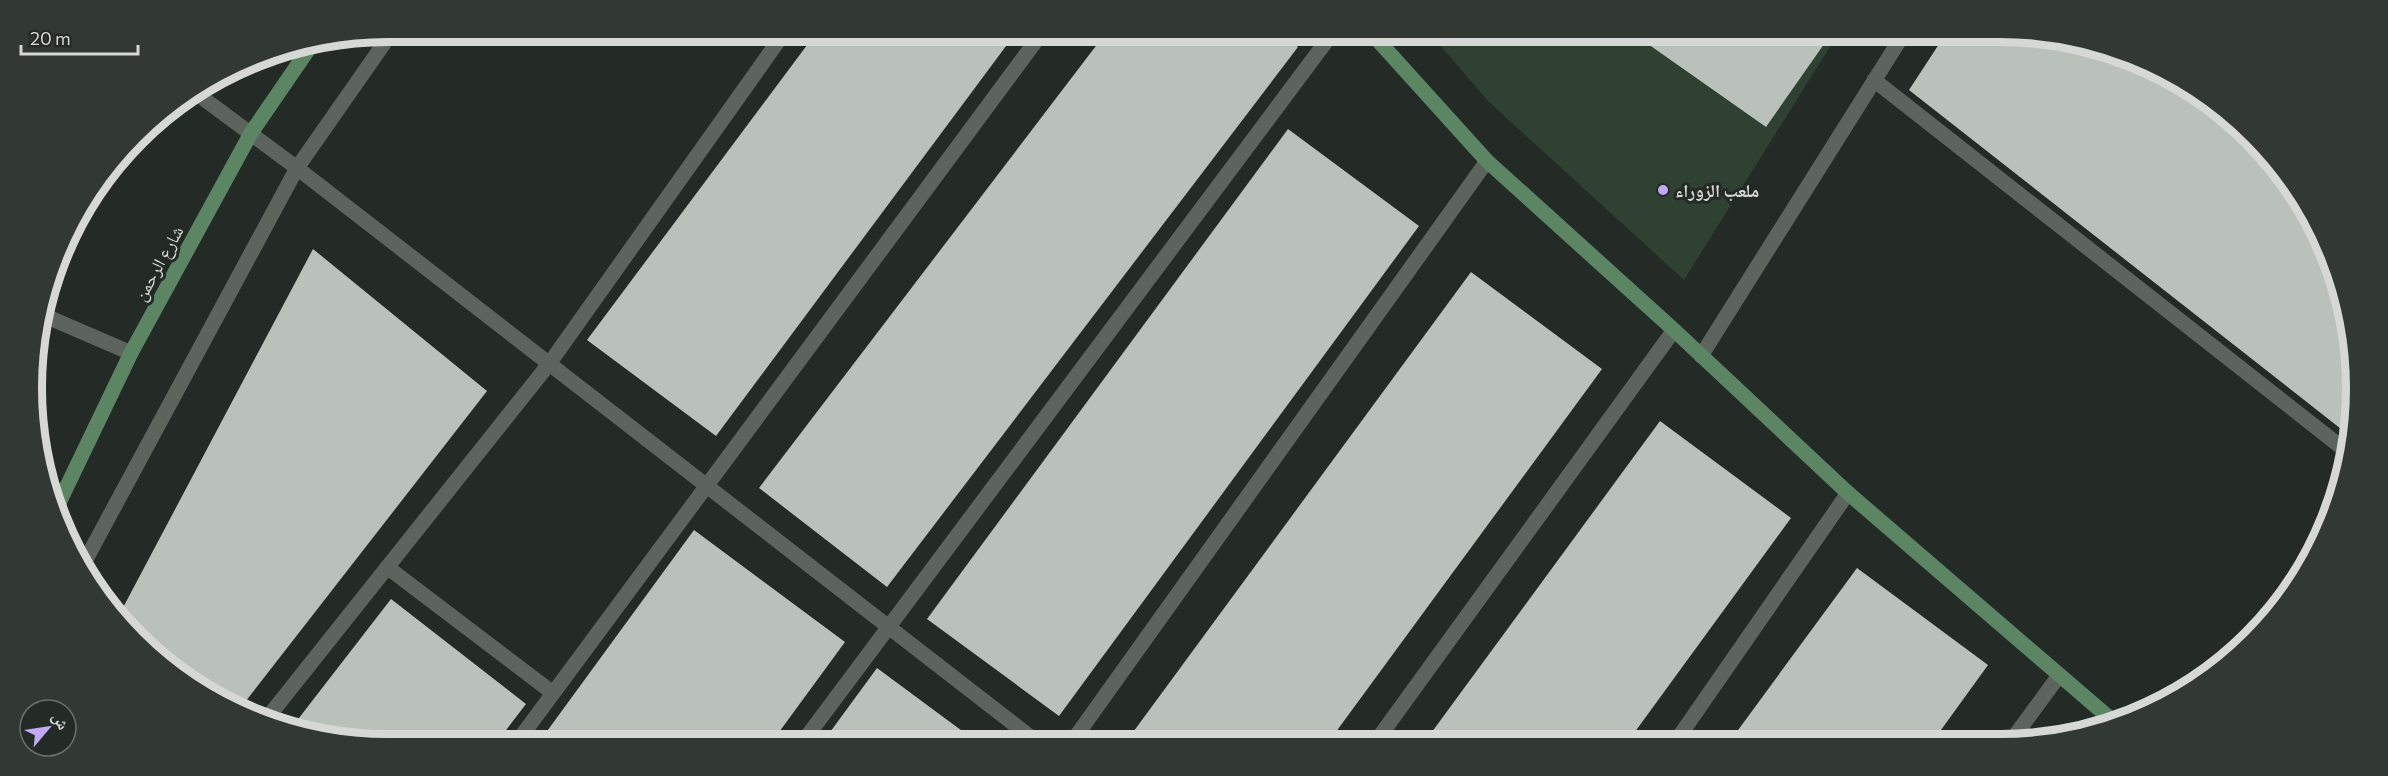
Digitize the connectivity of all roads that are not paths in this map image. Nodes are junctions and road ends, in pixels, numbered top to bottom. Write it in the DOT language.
graph roads {
  1 [pos="385,42"];
  2 [pos="778,42"];
  3 [pos="1035,42"];
  4 [pos="1326,42"];
  5 [pos="1379,42"];
  6 [pos="1898,42"];
  7 [pos="307,52"];
  8 [pos="1874,80"];
  9 [pos="201,97"];
  10 [pos="252,133"];
  11 [pos="1487,161"];
  12 [pos="297,168"];
  13 [pos="49,318"];
  14 [pos="1674,330"];
  15 [pos="131,353"];
  16 [pos="1701,356"];
  17 [pos="549,364"];
  18 [pos="2341,447"];
  19 [pos="707,486"];
  20 [pos="1848,493"];
  21 [pos="60,500"];
  22 [pos="87,558"];
  23 [pos="387,567"];
  24 [pos="890,628"];
  25 [pos="2058,677"];
  26 [pos="553,693"];
  27 [pos="271,714"];
  28 [pos="2107,717"];
  29 [pos="2017,733"];
  30 [pos="523,734"];
  31 [pos="809,734"];
  32 [pos="1026,734"];
  33 [pos="1078,734"];
  34 [pos="1381,734"];
  35 [pos="1681,734"];
  1 -- 12 [label="street"];
  2 -- 17 [label="street"];
  3 -- 19 [label="street"];
  4 -- 24 [label="street"];
  5 -- 11 [label="street"];
  6 -- 8 [label="street"];
  7 -- 10 [label="street, شارع الرحمن"];
  8 -- 16 [label="street"];
  8 -- 18 [label="street"];
  9 -- 10 [label="street"];
  10 -- 12 [label="street"];
  10 -- 15 [label="street, شارع الرحمن"];
  11 -- 14 [label="street"];
  11 -- 33 [label="street"];
  12 -- 17 [label="street"];
  12 -- 22 [label="street"];
  13 -- 15 [label="street"];
  14 -- 16 [label="street"];
  14 -- 34 [label="street"];
  15 -- 21 [label="street, شارع الرحمن"];
  16 -- 20 [label="street"];
  17 -- 19 [label="street"];
  17 -- 23 [label="street"];
  19 -- 24 [label="street"];
  19 -- 26 [label="street"];
  20 -- 25 [label="street"];
  20 -- 35 [label="street"];
  23 -- 26 [label="street"];
  23 -- 27 [label="street"];
  24 -- 31 [label="street"];
  24 -- 32 [label="street"];
  25 -- 28 [label="street"];
  25 -- 29 [label="street"];
  26 -- 30 [label="street"];
}
